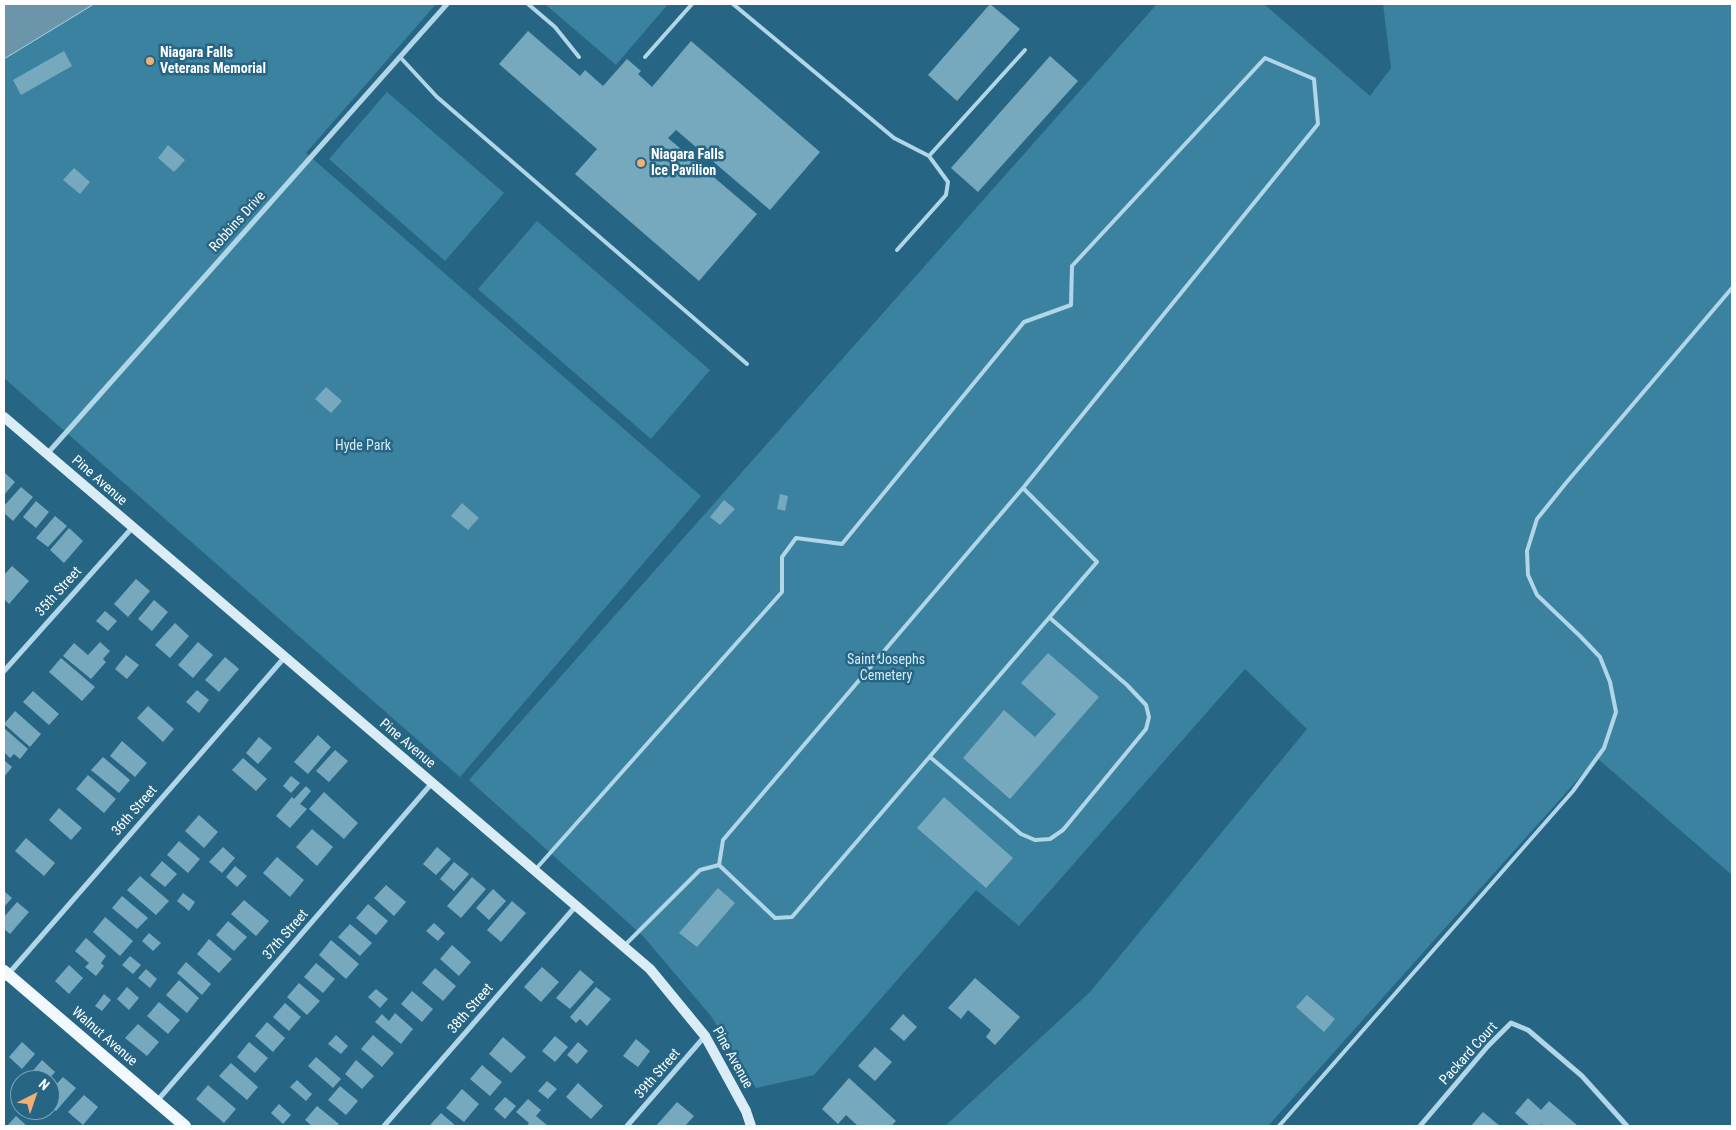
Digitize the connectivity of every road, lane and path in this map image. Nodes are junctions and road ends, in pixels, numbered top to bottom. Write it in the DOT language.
graph roads {
  1 [pos="447,4"];
  2 [pos="528,4"];
  3 [pos="692,4"];
  4 [pos="733,4"];
  5 [pos="1025,50"];
  6 [pos="400,57"];
  7 [pos="579,57"];
  8 [pos="645,57"];
  9 [pos="930,156"];
  10 [pos="897,250"];
  11 [pos="1732,288"];
  12 [pos="747,364"];
  13 [pos="4,417"];
  14 [pos="47,454"];
  15 [pos="1023,488"];
  16 [pos="132,528"];
  17 [pos="1050,618"];
  18 [pos="284,658"];
  19 [pos="4,671"];
  20 [pos="930,756"];
  21 [pos="432,783"];
  22 [pos="719,865"];
  23 [pos="534,871"];
  24 [pos="574,906"];
  25 [pos="623,947"];
  26 [pos="5,975"];
  27 [pos="706,1036"];
  28 [pos="156,1102"];
  29 [pos="185,1126"];
  30 [pos="384,1126"];
  31 [pos="626,1126"];
  32 [pos="751,1126"];
  33 [pos="1279,1126"];
  34 [pos="1420,1126"];
  35 [pos="1627,1126"];
  1 -- 6 [label="street, Robbins Drive"];
  2 -- 7 [label="lane"];
  3 -- 8 [label="lane"];
  4 -- 9 [label="lane"];
  5 -- 9 [label="lane"];
  6 -- 12 [label="lane"];
  6 -- 14 [label="street, Robbins Drive"];
  9 -- 10 [label="lane"];
  11 -- 33 [label="lane"];
  13 -- 14 [label="main road, Pine Avenue"];
  14 -- 16 [label="main road, Pine Avenue"];
  15 -- 17 [label="lane"];
  15 -- 22 [label="lane"];
  15 -- 23 [label="lane"];
  16 -- 18 [label="main road, Pine Avenue"];
  16 -- 19 [label="street, 35th Street"];
  17 -- 20 [label="lane"];
  17 -- 20 [label="lane"];
  18 -- 21 [label="main road, Pine Avenue"];
  18 -- 26 [label="street, 36th Street"];
  20 -- 22 [label="lane"];
  21 -- 23 [label="main road, Pine Avenue"];
  21 -- 28 [label="street, 37th Street"];
  22 -- 25 [label="lane"];
  23 -- 24 [label="main road, Pine Avenue"];
  24 -- 25 [label="main road, Pine Avenue"];
  24 -- 30 [label="street, 38th Street"];
  25 -- 27 [label="main road, Pine Avenue"];
  26 -- 28 [label="main road, Walnut Avenue"];
  27 -- 31 [label="street, 39th Street"];
  27 -- 32 [label="main road, Pine Avenue"];
  28 -- 29 [label="main road, Walnut Avenue"];
  34 -- 35 [label="street, Packard Court"];
}
